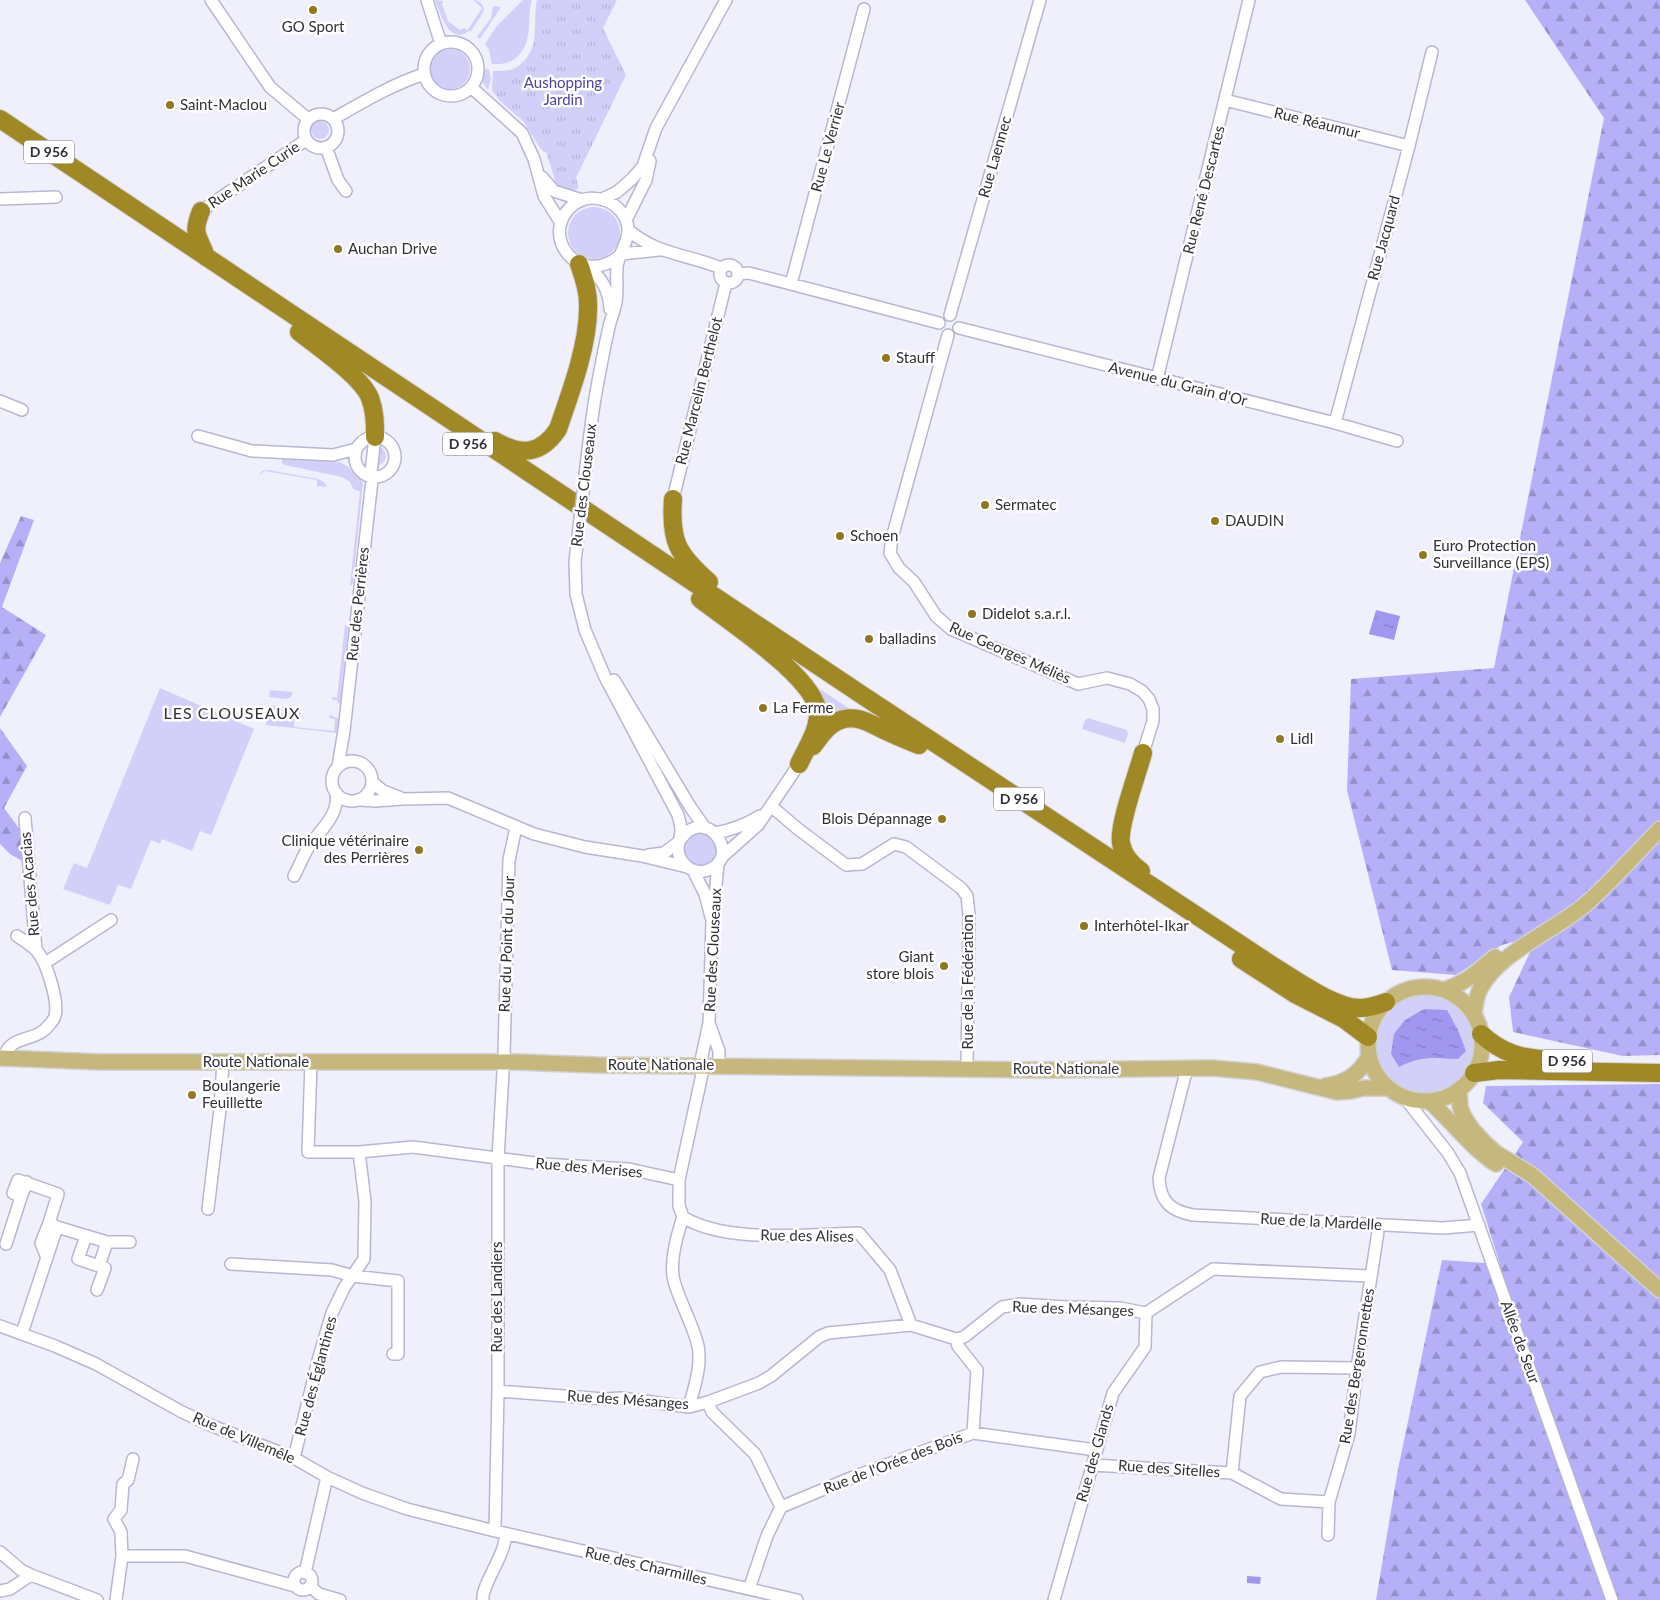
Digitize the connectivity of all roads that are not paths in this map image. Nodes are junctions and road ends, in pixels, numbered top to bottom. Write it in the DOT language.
graph roads {
  1 [pos="211,0"];
  2 [pos="427,0"];
  3 [pos="726,0"];
  4 [pos="1040,0"];
  5 [pos="1249,0"];
  6 [pos="864,9"];
  7 [pos="441,44"];
  8 [pos="1432,52"];
  9 [pos="424,74"];
  10 [pos="471,87"];
  11 [pos="1225,100"];
  12 [pos="0,119"];
  13 [pos="308,119"];
  14 [pos="334,120"];
  15 [pos="0,132"];
  16 [pos="306,140"];
  17 [pos="651,144"];
  18 [pos="1409,146"];
  19 [pos="326,147"];
  20 [pos="537,168"];
  21 [pos="346,191"];
  22 [pos="56,197"];
  23 [pos="0,199"];
  24 [pos="602,199"];
  25 [pos="582,200"];
  26 [pos="201,211"];
  27 [pos="561,223"];
  28 [pos="627,225"];
  29 [pos="661,250"];
  30 [pos="620,255"];
  31 [pos="206,257"];
  32 [pos="584,265"];
  33 [pos="721,268"];
  34 [pos="738,274"];
  35 [pos="726,283"];
  36 [pos="792,284"];
  37 [pos="950,315"];
  38 [pos="610,323"];
  39 [pos="939,323"];
  40 [pos="958,328"];
  41 [pos="299,332"];
  42 [pos="948,335"];
  43 [pos="1158,379"];
  44 [pos="0,401"];
  45 [pos="22,410"];
  46 [pos="1335,423"];
  47 [pos="468,432"];
  48 [pos="198,436"];
  49 [pos="374,437"];
  50 [pos="1397,441"];
  51 [pos="356,449"];
  52 [pos="333,455"];
  53 [pos="356,463"];
  54 [pos="372,476"];
  55 [pos="673,499"];
  56 [pos="695,595"];
  57 [pos="781,641"];
  58 [pos="344,732"];
  59 [pos="649,738"];
  60 [pos="919,745"];
  61 [pos="1144,752"];
  62 [pos="355,760"];
  63 [pos="799,764"];
  64 [pos="338,766"];
  65 [pos="372,782"];
  66 [pos="336,793"];
  67 [pos="402,799"];
  68 [pos="355,800"];
  69 [pos="768,809"];
  70 [pos="332,814"];
  71 [pos="25,818"];
  72 [pos="516,827"];
  73 [pos="1660,829"];
  74 [pos="710,830"];
  75 [pos="680,840"];
  76 [pos="642,856"];
  77 [pos="720,860"];
  78 [pos="690,869"];
  79 [pos="294,876"];
  80 [pos="1173,901"];
  81 [pos="111,920"];
  82 [pos="712,920"];
  83 [pos="1538,935"];
  84 [pos="17,936"];
  85 [pos="36,950"];
  86 [pos="45,963"];
  87 [pos="1443,990"];
  88 [pos="1386,1002"];
  89 [pos="1474,1015"];
  90 [pos="710,1023"];
  91 [pos="1481,1034"];
  92 [pos="1368,1037"];
  93 [pos="1369,1056"];
  94 [pos="2,1058"];
  95 [pos="223,1062"];
  96 [pos="311,1062"];
  97 [pos="503,1062"];
  98 [pos="1660,1064"];
  99 [pos="702,1065"];
  100 [pos="719,1065"];
  101 [pos="967,1068"];
  102 [pos="1186,1068"];
  103 [pos="1474,1073"];
  104 [pos="1660,1073"];
  105 [pos="1321,1087"];
  106 [pos="1388,1088"];
  107 [pos="1459,1089"];
  108 [pos="1404,1097"];
  109 [pos="1429,1101"];
  110 [pos="359,1152"];
  111 [pos="498,1158"];
  112 [pos="679,1180"];
  113 [pos="1544,1188"];
  114 [pos="208,1209"];
  115 [pos="684,1216"];
  116 [pos="1479,1224"];
  117 [pos="53,1225"];
  118 [pos="1379,1225"];
  119 [pos="86,1236"];
  120 [pos="107,1242"];
  121 [pos="130,1242"];
  122 [pos="6,1244"];
  123 [pos="231,1264"];
  124 [pos="99,1266"];
  125 [pos="354,1276"];
  126 [pos="1370,1276"];
  127 [pos="97,1290"];
  128 [pos="1660,1290"];
  129 [pos="1146,1313"];
  130 [pos="911,1325"];
  131 [pos="0,1326"];
  132 [pos="22,1333"];
  133 [pos="956,1339"];
  134 [pos="393,1354"];
  135 [pos="1357,1368"];
  136 [pos="498,1391"];
  137 [pos="708,1402"];
  138 [pos="689,1407"];
  139 [pos="973,1433"];
  140 [pos="1096,1450"];
  141 [pos="294,1458"];
  142 [pos="133,1459"];
  143 [pos="1093,1465"];
  144 [pos="1232,1473"];
  145 [pos="327,1477"];
  146 [pos="1329,1502"];
  147 [pos="781,1507"];
  148 [pos="500,1533"];
  149 [pos="1328,1535"];
  150 [pos="0,1552"];
  151 [pos="122,1556"];
  152 [pos="305,1573"];
  153 [pos="30,1574"];
  154 [pos="295,1586"];
  155 [pos="310,1586"];
  156 [pos="749,1589"];
  157 [pos="0,1591"];
  158 [pos="97,1600"];
  159 [pos="116,1600"];
  160 [pos="340,1600"];
  161 [pos="483,1600"];
  162 [pos="797,1600"];
  163 [pos="1054,1600"];
  164 [pos="1612,1600"];
  1 -- 13 [label="street"];
  2 -- 7 [label="street"];
  3 -- 17 [label="street"];
  4 -- 37 [label="street, Rue Laennec"];
  5 -- 11 [label="street, Rue René Descartes"];
  6 -- 36 [label="street, Rue Le Verrier"];
  7 -- 9 [label="street"];
  7 -- 10 [label="street"];
  8 -- 18 [label="street, Rue Jacquard"];
  9 -- 10 [label="street"];
  9 -- 14 [label="street"];
  10 -- 20 [label="street"];
  11 -- 18 [label="street, Rue Réaumur"];
  11 -- 43 [label="street, Rue René Descartes"];
  12 -- 31 [label="highway, D 956"];
  13 -- 14 [label="street"];
  13 -- 16 [label="street"];
  14 -- 19 [label="street"];
  15 -- 41 [label="highway, D 956"];
  16 -- 19 [label="street"];
  16 -- 26 [label="street, Rue Marie Curie"];
  17 -- 24 [label="street"];
  17 -- 28 [label="street"];
  18 -- 46 [label="street, Rue Jacquard"];
  19 -- 21 [label="street"];
  20 -- 25 [label="street"];
  20 -- 27 [label="street"];
  22 -- 23 [label="street"];
  24 -- 25 [label="street"];
  24 -- 28 [label="street"];
  25 -- 27 [label="street"];
  26 -- 31 [label="highway"];
  27 -- 32 [label="street"];
  28 -- 29 [label="street"];
  28 -- 30 [label="street"];
  29 -- 30 [label="street"];
  29 -- 33 [label="street"];
  30 -- 32 [label="street"];
  30 -- 38 [label="street, Rue des Clouseaux"];
  31 -- 47 [label="highway, D 956"];
  32 -- 38 [label="street, Rue des Clouseaux"];
  32 -- 47 [label="highway, D 956"];
  33 -- 34 [label="street"];
  33 -- 35 [label="street"];
  34 -- 35 [label="street"];
  34 -- 36 [label="street"];
  35 -- 55 [label="street, Rue Marcelin Berthelot"];
  36 -- 39 [label="street"];
  37 -- 39 [label="street"];
  37 -- 40 [label="street"];
  38 -- 59 [label="street, Rue des Clouseaux, bridge"];
  39 -- 42 [label="street"];
  40 -- 42 [label="street"];
  40 -- 43 [label="street, Avenue du Grain d'Or"];
  41 -- 49 [label="highway"];
  41 -- 56 [label="highway, D 956"];
  42 -- 61 [label="street, Rue Georges Méliès"];
  43 -- 46 [label="street, Avenue du Grain d'Or"];
  44 -- 45 [label="street"];
  46 -- 50 [label="street, Avenue du Grain d'Or"];
  47 -- 57 [label="highway, D 956"];
  48 -- 52 [label="street"];
  49 -- 51 [label="street"];
  49 -- 54 [label="street, Rue des Perrières"];
  49 -- 54 [label="street"];
  51 -- 52 [label="street"];
  51 -- 53 [label="street"];
  52 -- 53 [label="street"];
  53 -- 54 [label="street"];
  54 -- 58 [label="street, Rue des Perrières"];
  55 -- 57 [label="highway, D 956"];
  56 -- 60 [label="highway, D 956"];
  56 -- 63 [label="highway, D 956"];
  57 -- 80 [label="highway, D 956"];
  58 -- 62 [label="street, Rue des Perrières"];
  58 -- 64 [label="street, Rue des Perrières"];
  59 -- 74 [label="street, Rue des Clouseaux"];
  59 -- 75 [label="street, Rue des Clouseaux"];
  60 -- 63 [label="highway, D 956"];
  60 -- 92 [label="highway, D 956"];
  61 -- 80 [label="highway"];
  62 -- 64 [label="street"];
  62 -- 65 [label="street"];
  63 -- 69 [label="street"];
  64 -- 66 [label="street"];
  65 -- 67 [label="street"];
  65 -- 68 [label="street"];
  66 -- 68 [label="street"];
  66 -- 70 [label="street"];
  67 -- 68 [label="street"];
  67 -- 72 [label="street"];
  68 -- 70 [label="street"];
  69 -- 74 [label="street"];
  69 -- 77 [label="street"];
  69 -- 101 [label="street, Rue de la Fédération"];
  70 -- 79 [label="street"];
  71 -- 85 [label="street, Rue des Acacias"];
  72 -- 76 [label="street"];
  72 -- 97 [label="street, Rue du Point du Jour"];
  73 -- 83 [label="main road"];
  74 -- 75 [label="street"];
  74 -- 77 [label="street"];
  75 -- 76 [label="street"];
  75 -- 78 [label="street"];
  76 -- 78 [label="street"];
  77 -- 78 [label="street"];
  77 -- 82 [label="street, Rue des Clouseaux"];
  78 -- 82 [label="street"];
  80 -- 88 [label="highway, D 956"];
  81 -- 86 [label="street"];
  82 -- 90 [label="street, Rue des Clouseaux"];
  83 -- 87 [label="main road"];
  83 -- 89 [label="main road"];
  84 -- 85 [label="street, Rue des Acacias"];
  85 -- 86 [label="street, Rue des Acacias"];
  86 -- 94 [label="street, Rue des Acacias"];
  87 -- 88 [label="main road"];
  87 -- 89 [label="main road"];
  88 -- 92 [label="main road"];
  89 -- 91 [label="main road"];
  90 -- 99 [label="street"];
  90 -- 100 [label="street, Rue des Clouseaux"];
  91 -- 98 [label="highway, D 956"];
  91 -- 103 [label="main road"];
  92 -- 93 [label="main road"];
  93 -- 105 [label="main road"];
  93 -- 106 [label="main road"];
  94 -- 95 [label="main road, Route Nationale"];
  95 -- 96 [label="main road, Route Nationale"];
  95 -- 114 [label="street"];
  96 -- 97 [label="main road, Route Nationale"];
  96 -- 110 [label="street, Rue des Merises"];
  97 -- 99 [label="main road, Route Nationale"];
  97 -- 111 [label="street, Rue des Landiers"];
  99 -- 100 [label="main road, Route Nationale"];
  99 -- 112 [label="street"];
  100 -- 101 [label="main road, Route Nationale"];
  101 -- 102 [label="main road, Route Nationale"];
  102 -- 105 [label="main road, Route Nationale"];
  102 -- 118 [label="street, Rue de la Mardelle"];
  103 -- 104 [label="highway, D 956"];
  103 -- 107 [label="main road"];
  105 -- 106 [label="main road, Route Nationale"];
  106 -- 108 [label="main road"];
  107 -- 109 [label="main road"];
  107 -- 113 [label="main road"];
  108 -- 109 [label="main road"];
  108 -- 116 [label="street, Allée de Seur"];
  109 -- 113 [label="main road"];
  110 -- 111 [label="street, Rue des Merises"];
  110 -- 125 [label="street, Rue des Églantines"];
  111 -- 112 [label="street, Rue des Merises"];
  111 -- 136 [label="street, Rue des Landiers"];
  112 -- 115 [label="street"];
  113 -- 128 [label="main road"];
  115 -- 130 [label="street, Rue des Alises"];
  115 -- 138 [label="street"];
  116 -- 118 [label="street, Rue de la Mardelle"];
  116 -- 164 [label="street, Allée de Seur"];
  117 -- 119 [label="street"];
  117 -- 122 [label="street"];
  117 -- 132 [label="street"];
  118 -- 126 [label="street, Rue des Bergeronnettes"];
  119 -- 120 [label="street"];
  119 -- 124 [label="street"];
  120 -- 121 [label="street"];
  120 -- 124 [label="street"];
  123 -- 125 [label="street"];
  124 -- 127 [label="street"];
  125 -- 134 [label="street"];
  125 -- 141 [label="street, Rue des Églantines"];
  126 -- 129 [label="street, Rue des Mésanges"];
  126 -- 135 [label="street, Rue des Bergeronnettes"];
  129 -- 133 [label="street, Rue des Mésanges"];
  129 -- 140 [label="street, Rue des Glands"];
  130 -- 133 [label="street, Rue des Mésanges"];
  130 -- 137 [label="street, Rue des Mésanges"];
  131 -- 132 [label="street, Rue de Villemêle"];
  132 -- 141 [label="street, Rue de Villemêle"];
  133 -- 139 [label="street"];
  135 -- 144 [label="street"];
  135 -- 146 [label="street, Rue des Bergeronnettes"];
  136 -- 138 [label="street, Rue des Mésanges"];
  136 -- 148 [label="street, Rue des Landiers"];
  137 -- 138 [label="street, Rue des Mésanges"];
  137 -- 147 [label="street"];
  139 -- 140 [label="street, Rue de l'Orée des Bois"];
  139 -- 147 [label="street, Rue de l'Orée des Bois"];
  140 -- 143 [label="street, Rue des Glands"];
  141 -- 145 [label="street, Rue de Villemêle"];
  142 -- 151 [label="street"];
  143 -- 144 [label="street, Rue des Sitelles"];
  143 -- 163 [label="street, Rue des Glands"];
  144 -- 146 [label="street, Rue des Sitelles"];
  145 -- 148 [label="street, Rue de Villemêle"];
  145 -- 152 [label="street"];
  146 -- 149 [label="street, Rue des Bergeronnettes"];
  147 -- 156 [label="street"];
  148 -- 156 [label="street, Rue des Charmilles"];
  148 -- 161 [label="street, Rue des Landiers"];
  150 -- 153 [label="street"];
  151 -- 154 [label="street"];
  151 -- 159 [label="street"];
  152 -- 154 [label="street"];
  152 -- 155 [label="street"];
  153 -- 157 [label="street"];
  153 -- 158 [label="street"];
  154 -- 155 [label="street"];
  155 -- 160 [label="street"];
  156 -- 162 [label="street, Rue des Charmilles"];
}
